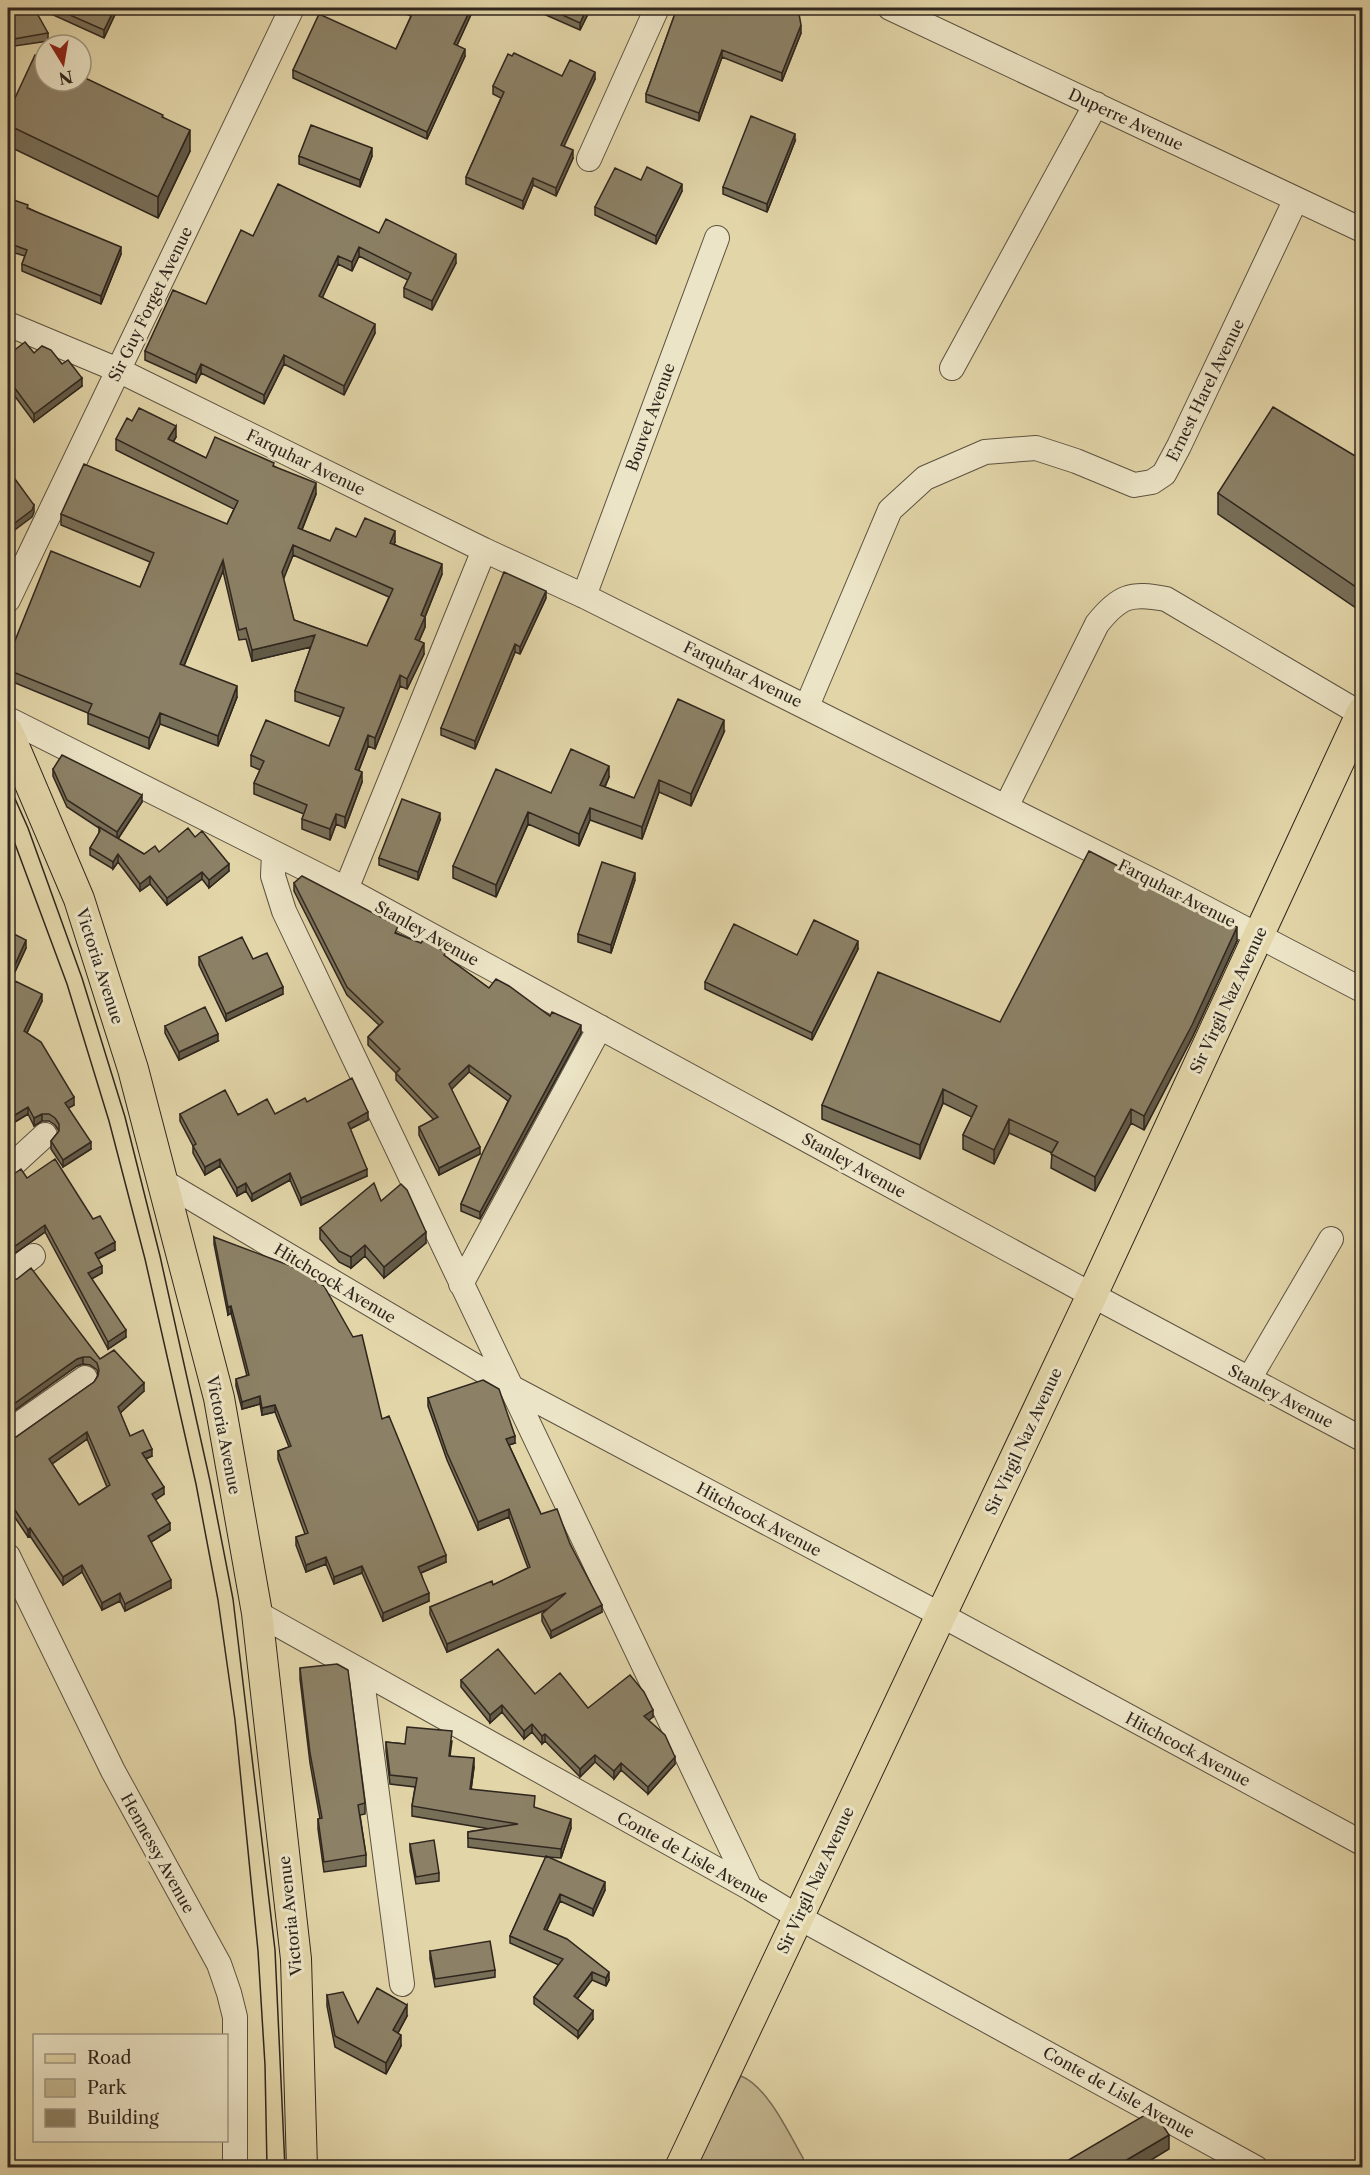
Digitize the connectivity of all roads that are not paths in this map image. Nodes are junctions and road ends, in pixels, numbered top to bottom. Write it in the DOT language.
graph roads {
  1 [pos="292,8"];
  2 [pos="657,8"];
  3 [pos="890,8"];
  4 [pos="1096,104"];
  5 [pos="589,159"];
  6 [pos="1296,199"];
  7 [pos="1362,230"];
  8 [pos="717,238"];
  9 [pos="8,324"];
  10 [pos="952,368"];
  11 [pos="118,370"];
  12 [pos="484,550"];
  13 [pos="584,596"];
  14 [pos="8,600"];
  15 [pos="807,706"];
  16 [pos="1362,713"];
  17 [pos="8,719"];
  18 [pos="8,732"];
  19 [pos="1006,807"];
  20 [pos="274,853"];
  21 [pos="346,889"];
  22 [pos="1258,934"];
  23 [pos="1362,990"];
  24 [pos="600,1027"];
  25 [pos="45,1135"];
  26 [pos="8,1169"];
  27 [pos="164,1182"];
  28 [pos="1331,1239"];
  29 [pos="33,1256"];
  30 [pos="8,1275"];
  31 [pos="460,1284"];
  32 [pos="1092,1295"];
  33 [pos="85,1378"];
  34 [pos="1249,1379"];
  35 [pos="509,1386"];
  36 [pos="8,1432"];
  37 [pos="1362,1439"];
  38 [pos="8,1556"];
  39 [pos="258,1613"];
  40 [pos="941,1615"];
  41 [pos="362,1672"];
  42 [pos="1362,1843"];
  43 [pos="750,1888"];
  44 [pos="798,1917"];
  45 [pos="402,1984"];
  46 [pos="235,2168"];
  47 [pos="302,2168"];
  48 [pos="680,2168"];
  49 [pos="1256,2168"];
  1 -- 11 [label="street, Sir Guy Forget Avenue"];
  2 -- 5 [label="street"];
  3 -- 4 [label="street, Duperre Avenue"];
  4 -- 6 [label="street, Duperre Avenue"];
  4 -- 10 [label="street"];
  6 -- 7 [label="street, Duperre Avenue"];
  6 -- 15 [label="street, Ernest Harel Avenue"];
  8 -- 13 [label="street, Bouvet Avenue"];
  9 -- 11 [label="street, Farquhar Avenue"];
  11 -- 12 [label="street, Farquhar Avenue"];
  11 -- 14 [label="street, Sir Guy Forget Avenue"];
  12 -- 13 [label="street, Farquhar Avenue"];
  12 -- 21 [label="street"];
  13 -- 15 [label="street, Farquhar Avenue"];
  15 -- 19 [label="street, Farquhar Avenue"];
  16 -- 19 [label="street"];
  16 -- 22 [label="main road, Sir Virgil Naz Avenue"];
  17 -- 20 [label="street, Stanley Avenue"];
  18 -- 27 [label="main road, Victoria Avenue"];
  19 -- 22 [label="street, Farquhar Avenue"];
  20 -- 21 [label="street, Stanley Avenue"];
  20 -- 31 [label="street"];
  21 -- 24 [label="street, Stanley Avenue"];
  22 -- 23 [label="street, Farquhar Avenue"];
  22 -- 32 [label="main road, Sir Virgil Naz Avenue"];
  24 -- 31 [label="street"];
  24 -- 32 [label="street, Stanley Avenue"];
  25 -- 26 [label="street"];
  27 -- 35 [label="street, Hitchcock Avenue"];
  27 -- 39 [label="main road, Victoria Avenue"];
  28 -- 34 [label="street"];
  29 -- 30 [label="street"];
  31 -- 35 [label="street"];
  32 -- 34 [label="street, Stanley Avenue"];
  32 -- 40 [label="main road, Sir Virgil Naz Avenue"];
  33 -- 36 [label="street"];
  34 -- 37 [label="street, Stanley Avenue"];
  35 -- 40 [label="street, Hitchcock Avenue"];
  35 -- 43 [label="street"];
  38 -- 46 [label="street, Hennessy Avenue"];
  39 -- 41 [label="street, Conte de Lisle Avenue"];
  39 -- 47 [label="main road, Victoria Avenue"];
  40 -- 42 [label="street, Hitchcock Avenue"];
  40 -- 44 [label="main road, Sir Virgil Naz Avenue"];
  41 -- 43 [label="street, Conte de Lisle Avenue"];
  41 -- 45 [label="street"];
  43 -- 44 [label="street, Conte de Lisle Avenue"];
  44 -- 48 [label="main road, Sir Virgil Naz Avenue"];
  44 -- 49 [label="street, Conte de Lisle Avenue"];
}
